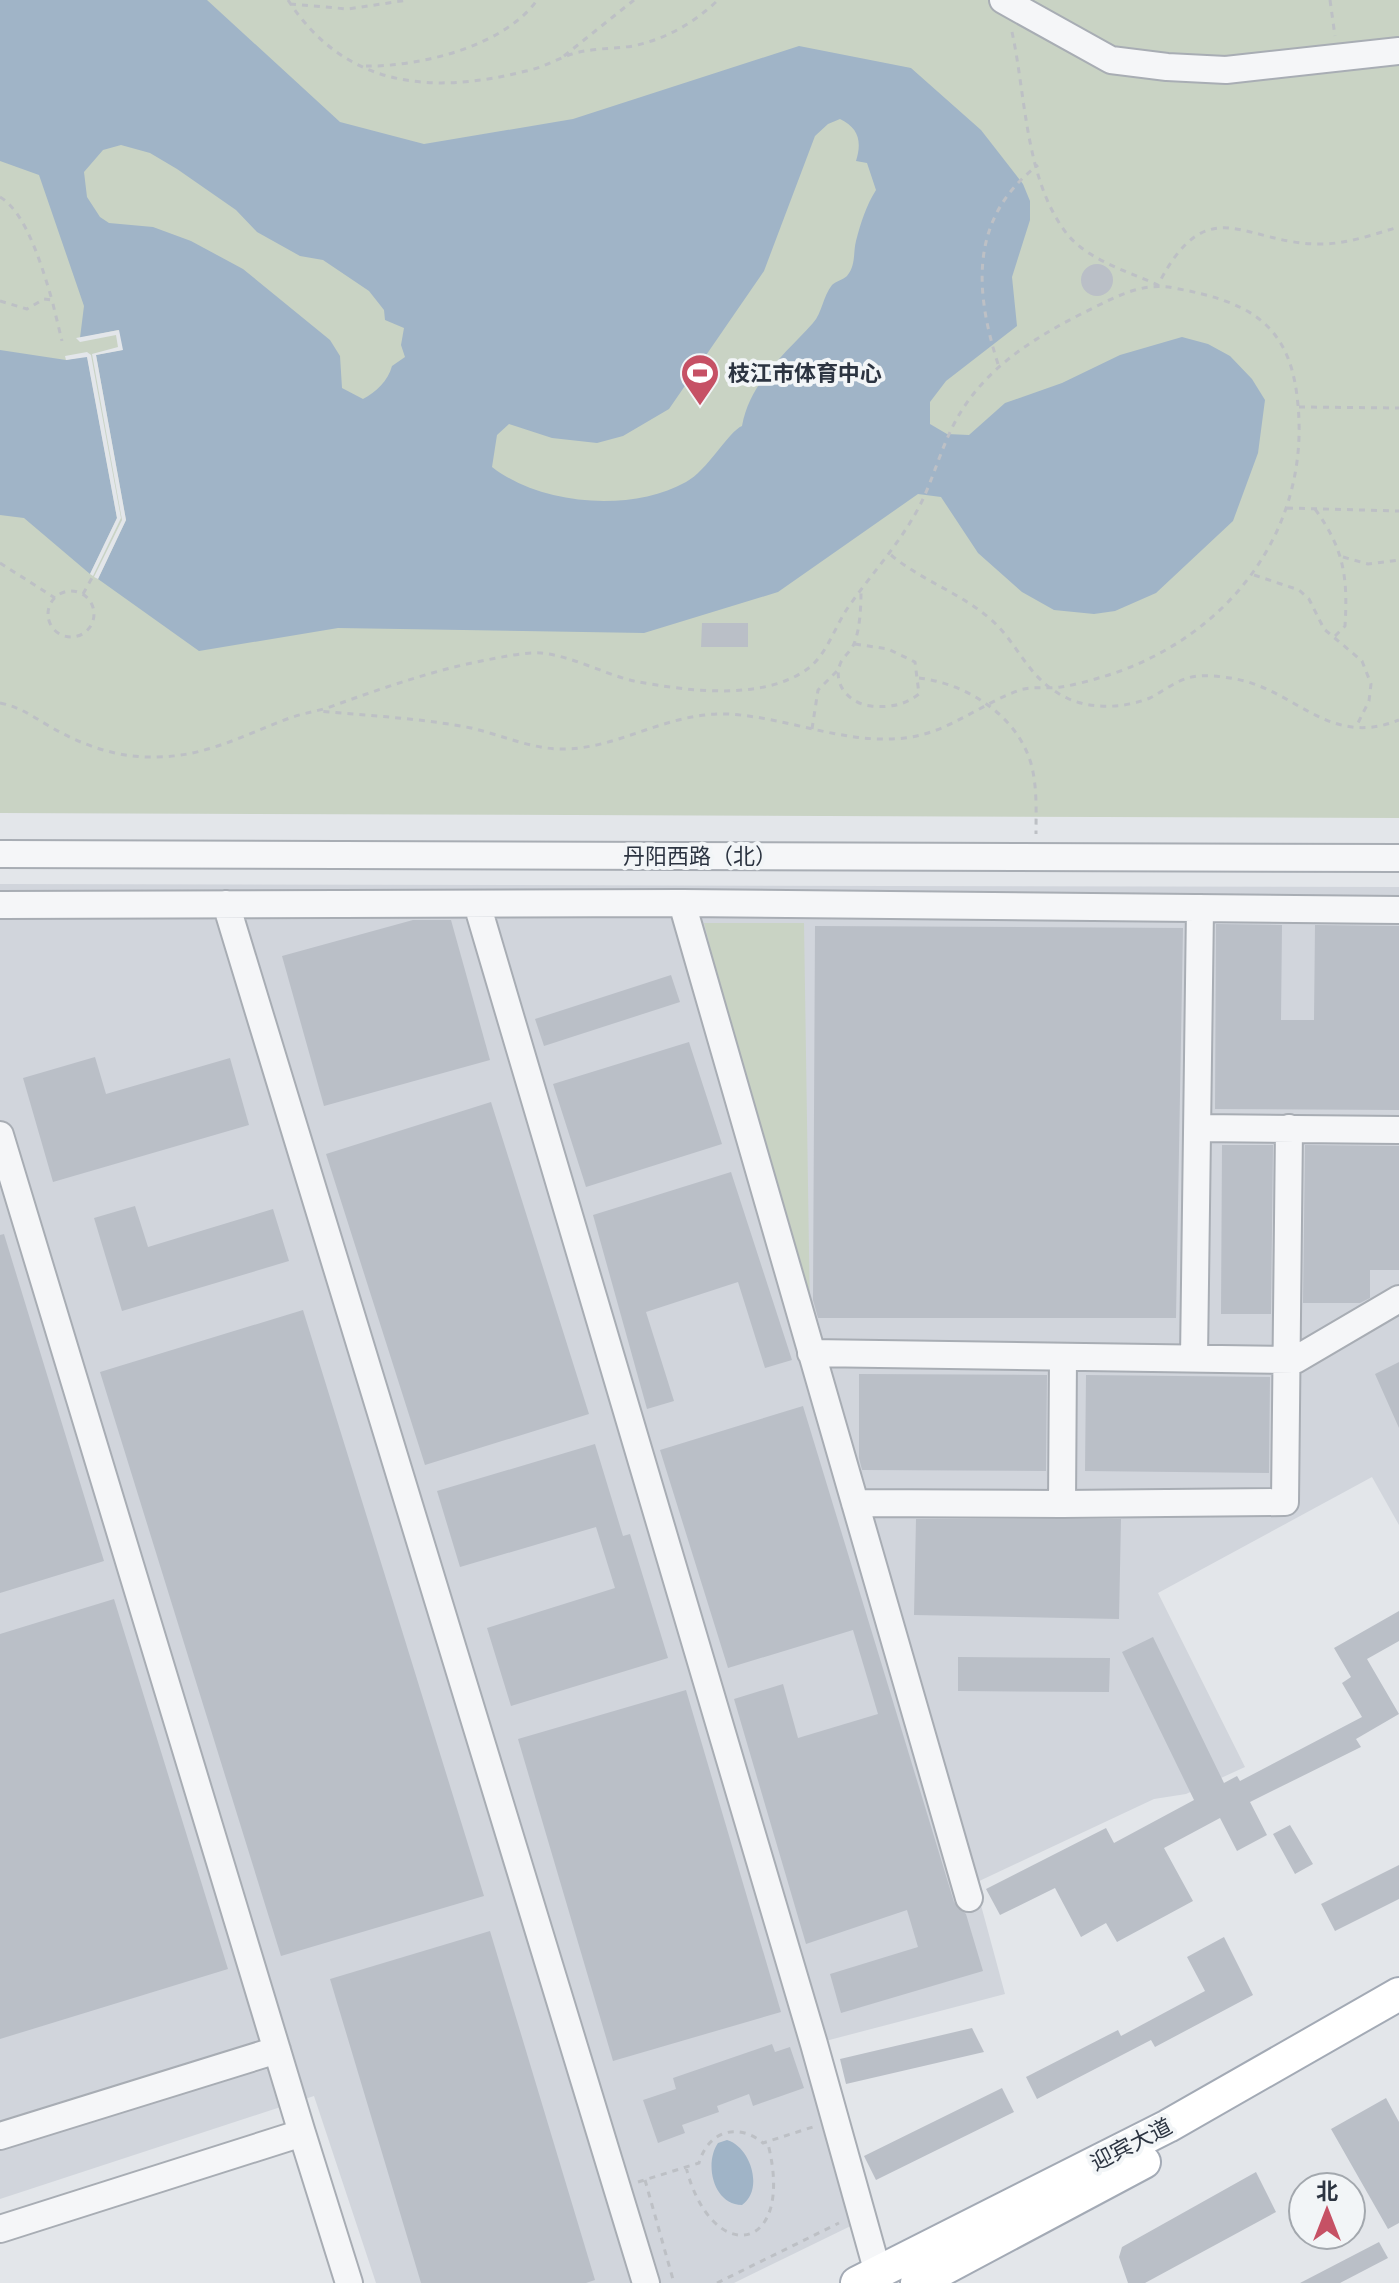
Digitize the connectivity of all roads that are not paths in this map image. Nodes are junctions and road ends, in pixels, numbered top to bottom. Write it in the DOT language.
graph roads {
  1 [pos="1004,1"];
  2 [pos="1399,51"];
  3 [pos="0,854"];
  4 [pos="1399,858"];
  5 [pos="682,903"];
  6 [pos="226,904"];
  7 [pos="477,904"];
  8 [pos="0,905"];
  9 [pos="1200,908"];
  10 [pos="1399,910"];
  11 [pos="1199,1128"];
  12 [pos="1289,1128"];
  13 [pos="1399,1130"];
  14 [pos="1,1145"];
  15 [pos="1399,1299"];
  16 [pos="811,1353"];
  17 [pos="1063,1357"];
  18 [pos="1194,1358"];
  19 [pos="1286,1360"];
  20 [pos="855,1503"];
  21 [pos="1062,1504"];
  22 [pos="969,1898"];
  23 [pos="1399,1994"];
  24 [pos="1399,2019"];
  25 [pos="277,2050"];
  26 [pos="302,2133"];
  27 [pos="0,2136"];
  28 [pos="0,2229"];
  29 [pos="867,2278"];
  30 [pos="931,2280"];
  31 [pos="349,2283"];
  32 [pos="646,2283"];
  1 -- 2 [label="street"];
  3 -- 4 [label="street, 丹阳西路（北）"];
  5 -- 7 [label="street"];
  5 -- 9 [label="street"];
  5 -- 16 [label="street"];
  6 -- 7 [label="street"];
  6 -- 8 [label="street"];
  6 -- 32 [label="street"];
  7 -- 29 [label="street"];
  9 -- 10 [label="street"];
  9 -- 11 [label="street"];
  11 -- 12 [label="street"];
  11 -- 18 [label="street"];
  12 -- 13 [label="street"];
  12 -- 19 [label="street"];
  14 -- 25 [label="street"];
  15 -- 19 [label="street"];
  16 -- 17 [label="street"];
  16 -- 20 [label="street"];
  17 -- 18 [label="street"];
  17 -- 21 [label="street"];
  18 -- 19 [label="street"];
  19 -- 21 [label="street"];
  20 -- 21 [label="street"];
  20 -- 22 [label="street"];
  23 -- 29 [label="main road, 迎宾大道"];
  24 -- 30 [label="main road, 迎宾大道"];
  25 -- 26 [label="street"];
  25 -- 27 [label="street"];
  26 -- 28 [label="street"];
  26 -- 31 [label="street"];
}
